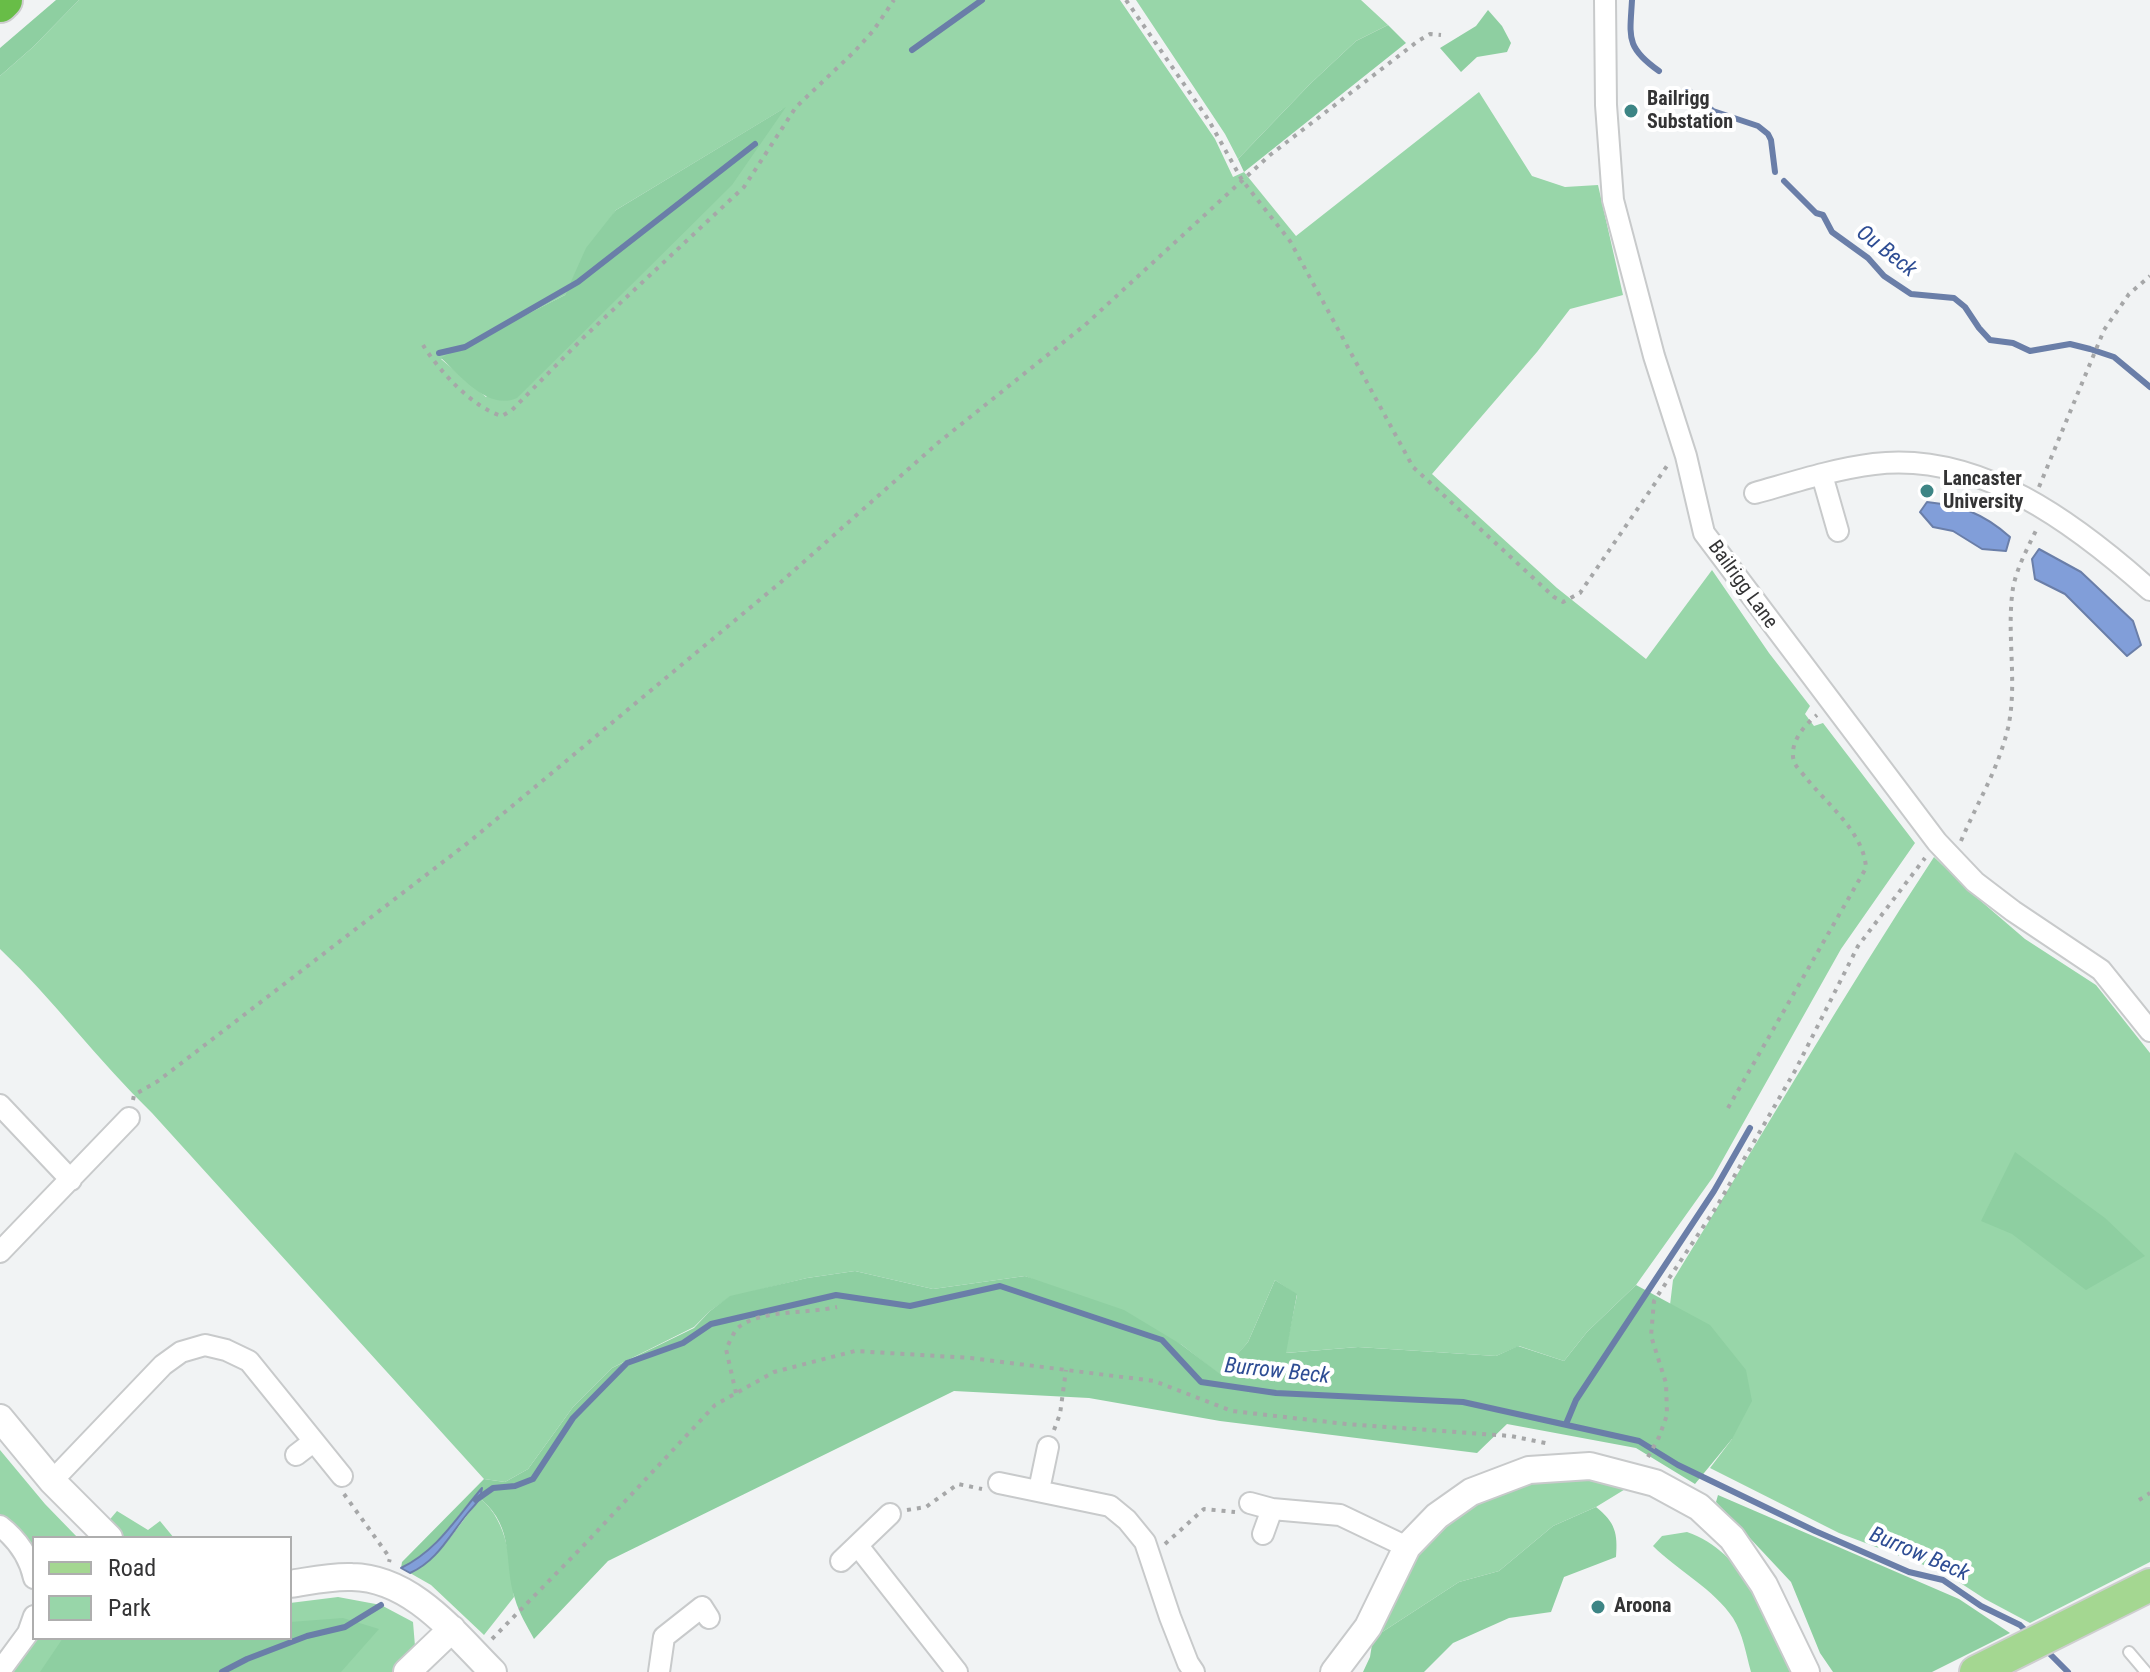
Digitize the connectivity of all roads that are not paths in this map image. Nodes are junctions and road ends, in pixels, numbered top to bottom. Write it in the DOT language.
graph roads {
  1 [pos="1605,0"];
  2 [pos="1822,475"];
  3 [pos="1755,493"];
  4 [pos="1838,531"];
  5 [pos="2150,590"];
  6 [pos="2150,1031"];
  7 [pos="0,1105"];
  8 [pos="129,1118"];
  9 [pos="71,1180"];
  10 [pos="0,1252"];
  11 [pos="0,1418"];
  12 [pos="313,1442"];
  13 [pos="1048,1447"];
  14 [pos="296,1455"];
  15 [pos="342,1476"];
  16 [pos="52,1481"];
  17 [pos="999,1483"];
  18 [pos="1039,1490"];
  19 [pos="1250,1503"];
  20 [pos="1272,1509"];
  21 [pos="890,1514"];
  22 [pos="0,1526"];
  23 [pos="1263,1534"];
  24 [pos="107,1536"];
  25 [pos="858,1546"];
  26 [pos="1407,1547"];
  27 [pos="841,1561"];
  28 [pos="32,1569"];
  29 [pos="292,1584"];
  30 [pos="2148,1590"];
  31 [pos="709,1618"];
  32 [pos="32,1622"];
  33 [pos="452,1629"];
  34 [pos="2129,1652"];
  35 [pos="485,1664"];
  36 [pos="0,1671"];
  37 [pos="407,1672"];
  38 [pos="659,1672"];
  39 [pos="957,1672"];
  40 [pos="1194,1672"];
  41 [pos="1334,1672"];
  42 [pos="1806,1672"];
  43 [pos="1976,1672"];
  44 [pos="2146,1672"];
  1 -- 6 [label="street, Bailrigg Lane"];
  2 -- 3 [label="street"];
  2 -- 4 [label="street"];
  2 -- 5 [label="street"];
  7 -- 9 [label="street"];
  8 -- 9 [label="street"];
  9 -- 10 [label="street"];
  11 -- 16 [label="street"];
  12 -- 14 [label="street"];
  12 -- 15 [label="street"];
  12 -- 16 [label="street"];
  13 -- 18 [label="street"];
  16 -- 24 [label="street"];
  17 -- 18 [label="street"];
  18 -- 40 [label="street"];
  19 -- 20 [label="street"];
  20 -- 23 [label="street"];
  20 -- 26 [label="street"];
  21 -- 25 [label="street"];
  22 -- 28 [label="street"];
  25 -- 27 [label="street"];
  25 -- 39 [label="street"];
  26 -- 41 [label="street"];
  26 -- 42 [label="street"];
  29 -- 33 [label="street"];
  30 -- 43 [label="main road"];
  31 -- 38 [label="street"];
  32 -- 36 [label="street"];
  33 -- 35 [label="street"];
  33 -- 37 [label="street"];
  34 -- 44 [label="lane"];
}
